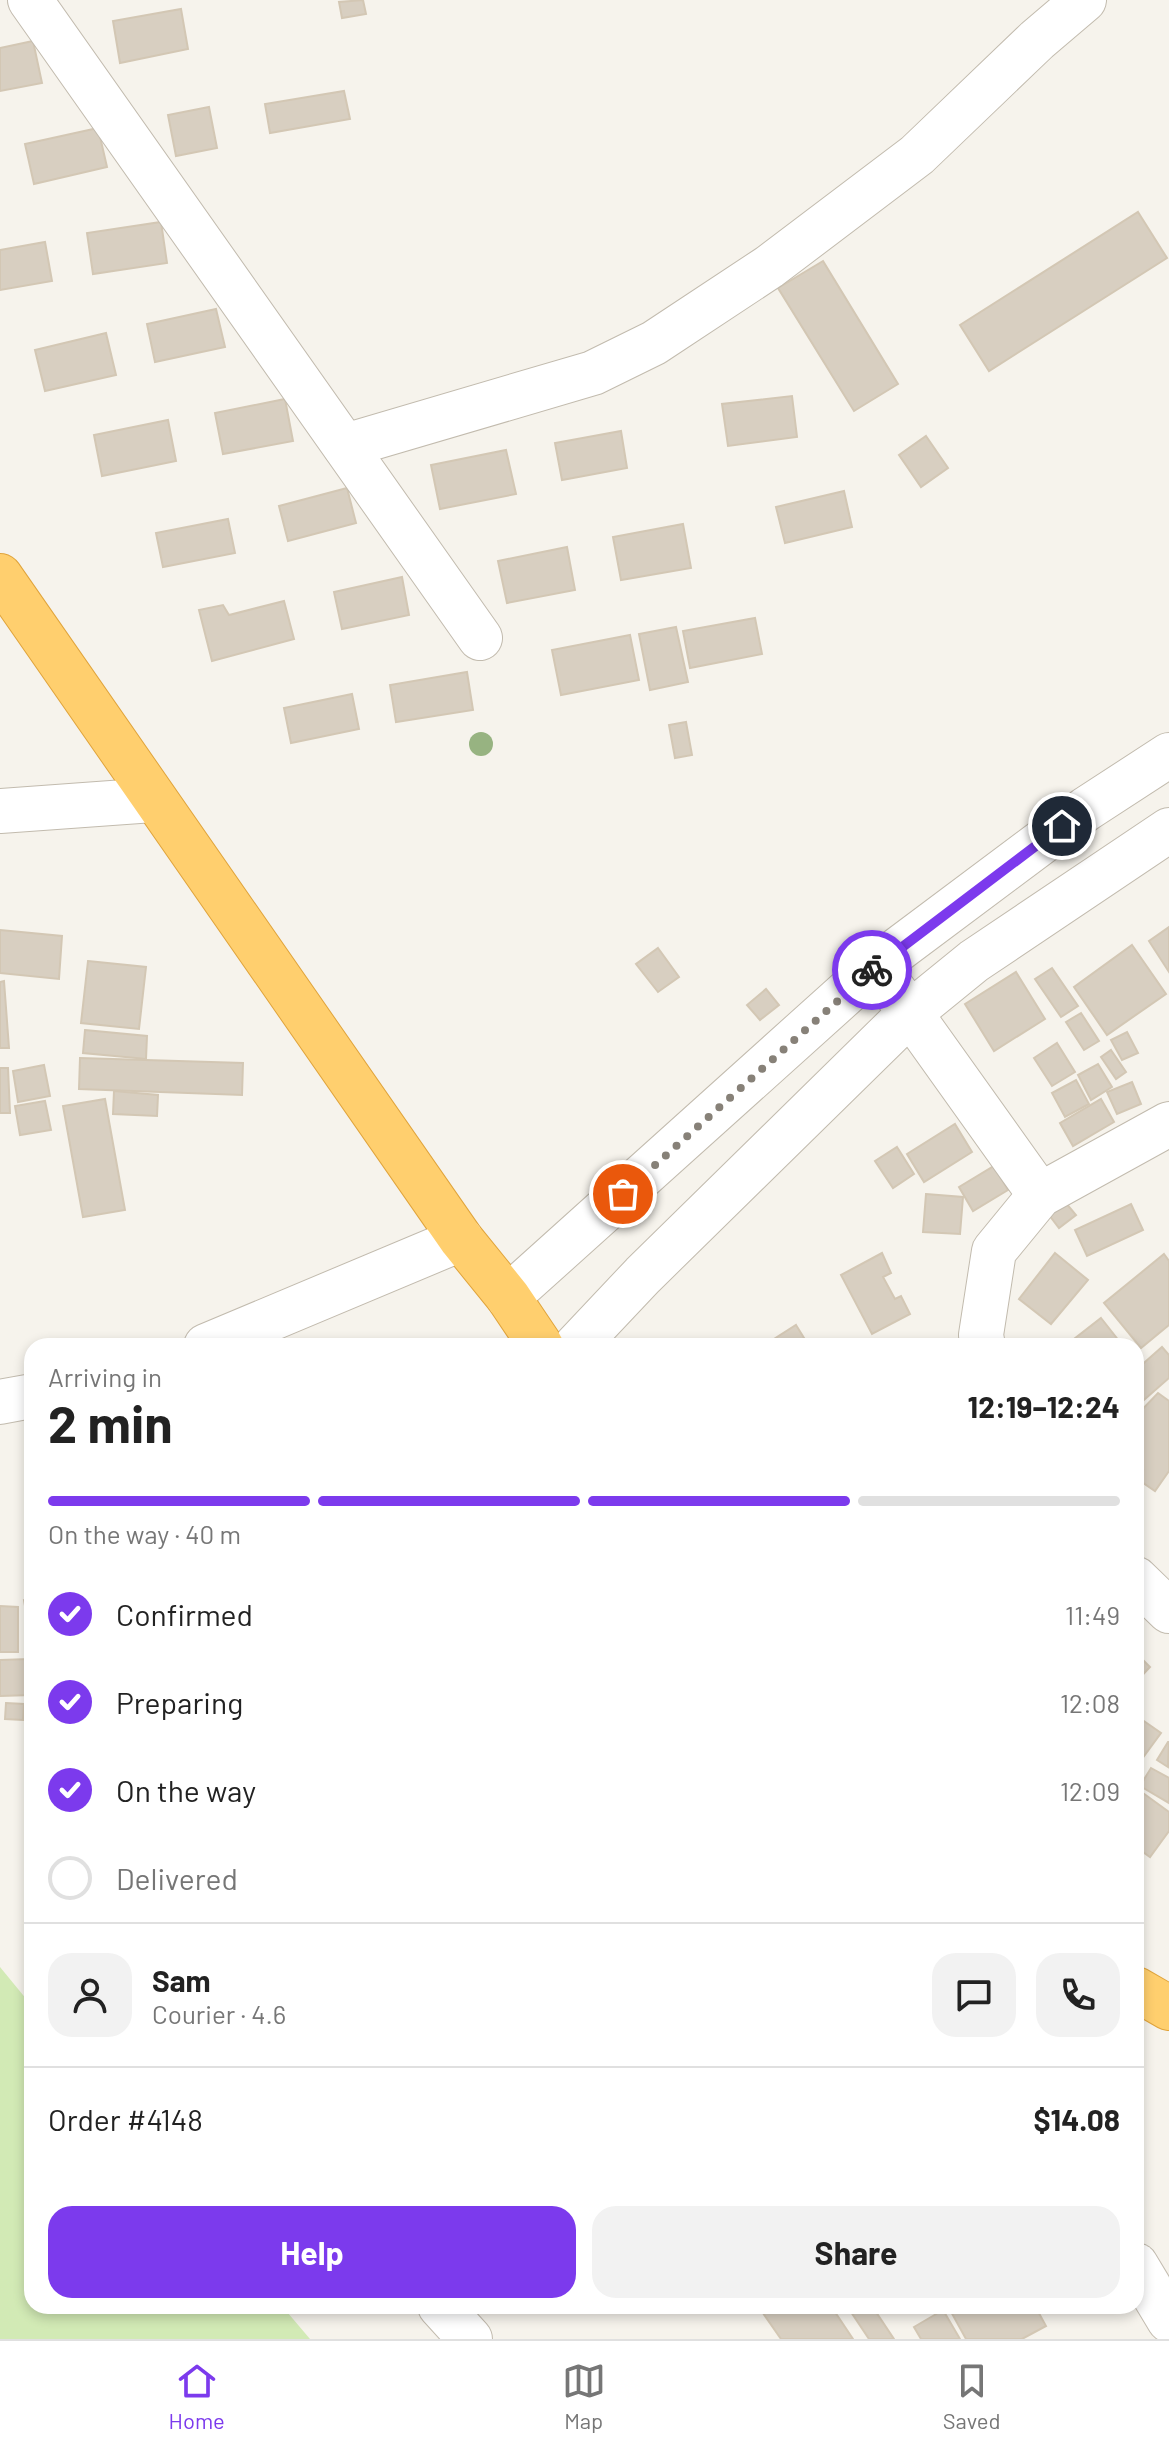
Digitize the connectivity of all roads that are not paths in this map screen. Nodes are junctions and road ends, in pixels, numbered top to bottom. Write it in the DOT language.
graph roads {
  1 [pos="30,0"];
  2 [pos="1084,0"];
  3 [pos="345,446"];
  4 [pos="0,576"];
  5 [pos="480,638"];
  6 [pos="1169,755"];
  7 [pos="153,800"];
  8 [pos="0,811"];
  9 [pos="1169,830"];
  10 [pos="876,966"];
  11 [pos="910,1013"];
  12 [pos="1169,1124"];
  13 [pos="1040,1195"];
  14 [pos="461,1239"];
  15 [pos="508,1297"];
  16 [pos="225,1338"];
  17 [pos="536,1338"];
  18 [pos="584,1338"];
  19 [pos="982,1338"];
  20 [pos="24,1398"];
  21 [pos="0,1402"];
  22 [pos="1144,1587"];
  23 [pos="1169,1611"];
  24 [pos="1144,1994"];
  25 [pos="1169,2008"];
  26 [pos="1144,2278"];
  27 [pos="447,2314"];
  28 [pos="1169,2320"];
  29 [pos="470,2339"];
  1 -- 3 [label="street"];
  2 -- 3 [label="street"];
  3 -- 5 [label="street"];
  4 -- 7 [label="highway"];
  6 -- 10 [label="street"];
  7 -- 8 [label="street"];
  7 -- 14 [label="highway"];
  9 -- 11 [label="street"];
  10 -- 11 [label="street"];
  10 -- 15 [label="street"];
  11 -- 13 [label="street"];
  11 -- 18 [label="street"];
  12 -- 13 [label="street"];
  13 -- 19 [label="street"];
  14 -- 15 [label="highway"];
  14 -- 16 [label="street"];
  15 -- 17 [label="highway"];
  20 -- 21 [label="street"];
  22 -- 23 [label="street"];
  24 -- 25 [label="highway"];
  26 -- 28 [label="street"];
  27 -- 29 [label="street"];
}
